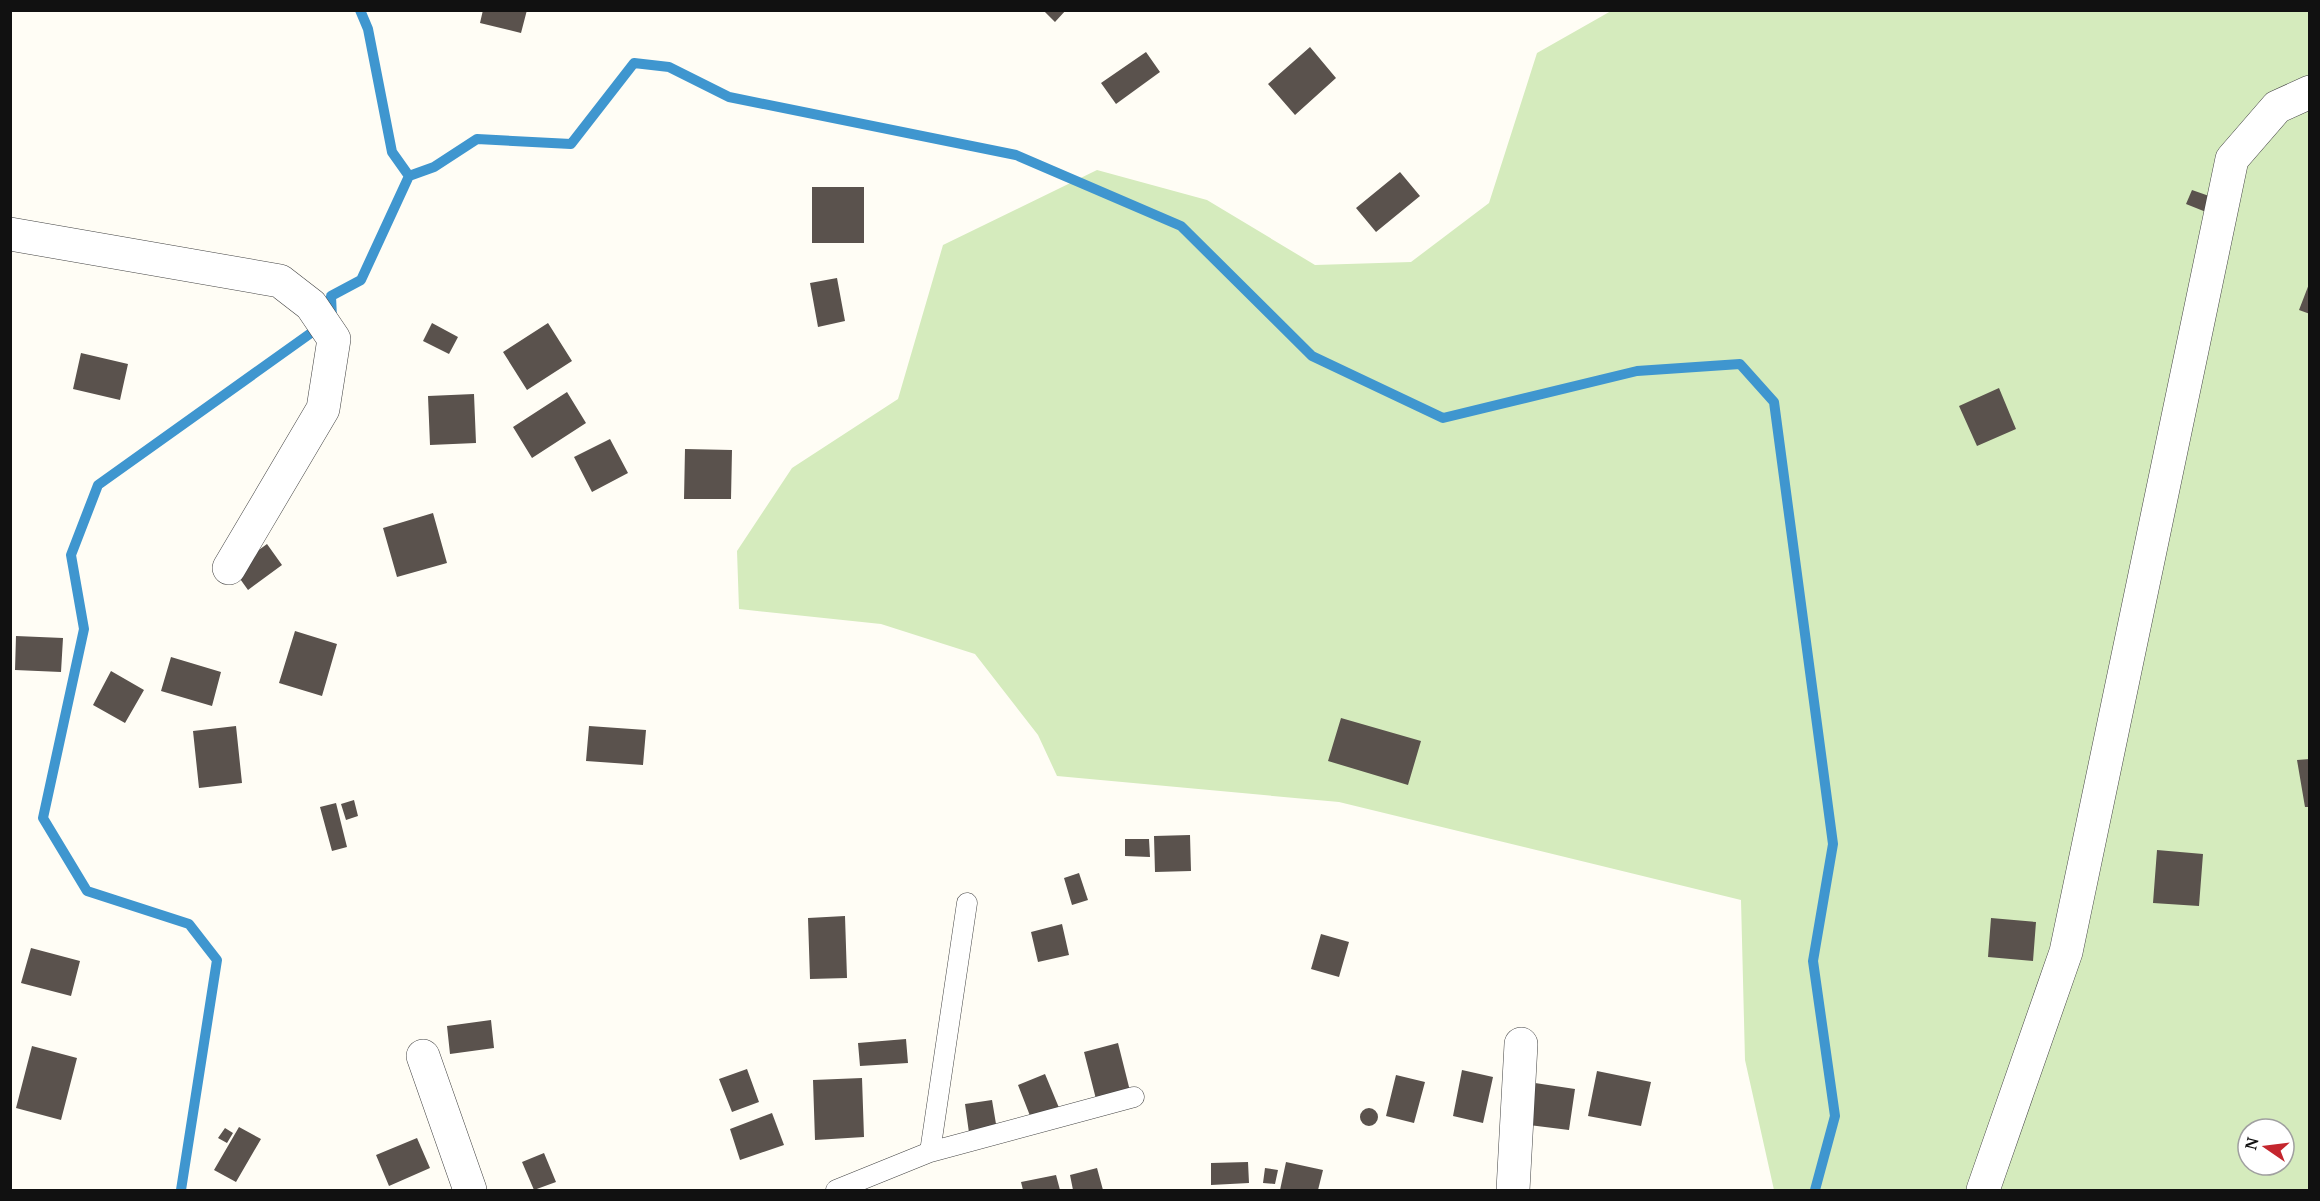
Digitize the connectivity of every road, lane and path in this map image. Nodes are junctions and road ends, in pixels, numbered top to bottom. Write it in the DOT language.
graph roads {
  1 [pos="2310,92"];
  2 [pos="10,234"];
  3 [pos="229,568"];
  4 [pos="967,903"];
  5 [pos="1521,1044"];
  6 [pos="423,1056"];
  7 [pos="1134,1097"];
  8 [pos="930,1152"];
  9 [pos="470,1191"];
  10 [pos="836,1191"];
  11 [pos="1513,1191"];
  12 [pos="1983,1191"];
  1 -- 12 [label="street"];
  2 -- 3 [label="street"];
  4 -- 8 [label="lane"];
  5 -- 11 [label="street"];
  6 -- 9 [label="street"];
  7 -- 8 [label="lane"];
  8 -- 10 [label="lane"];
}
